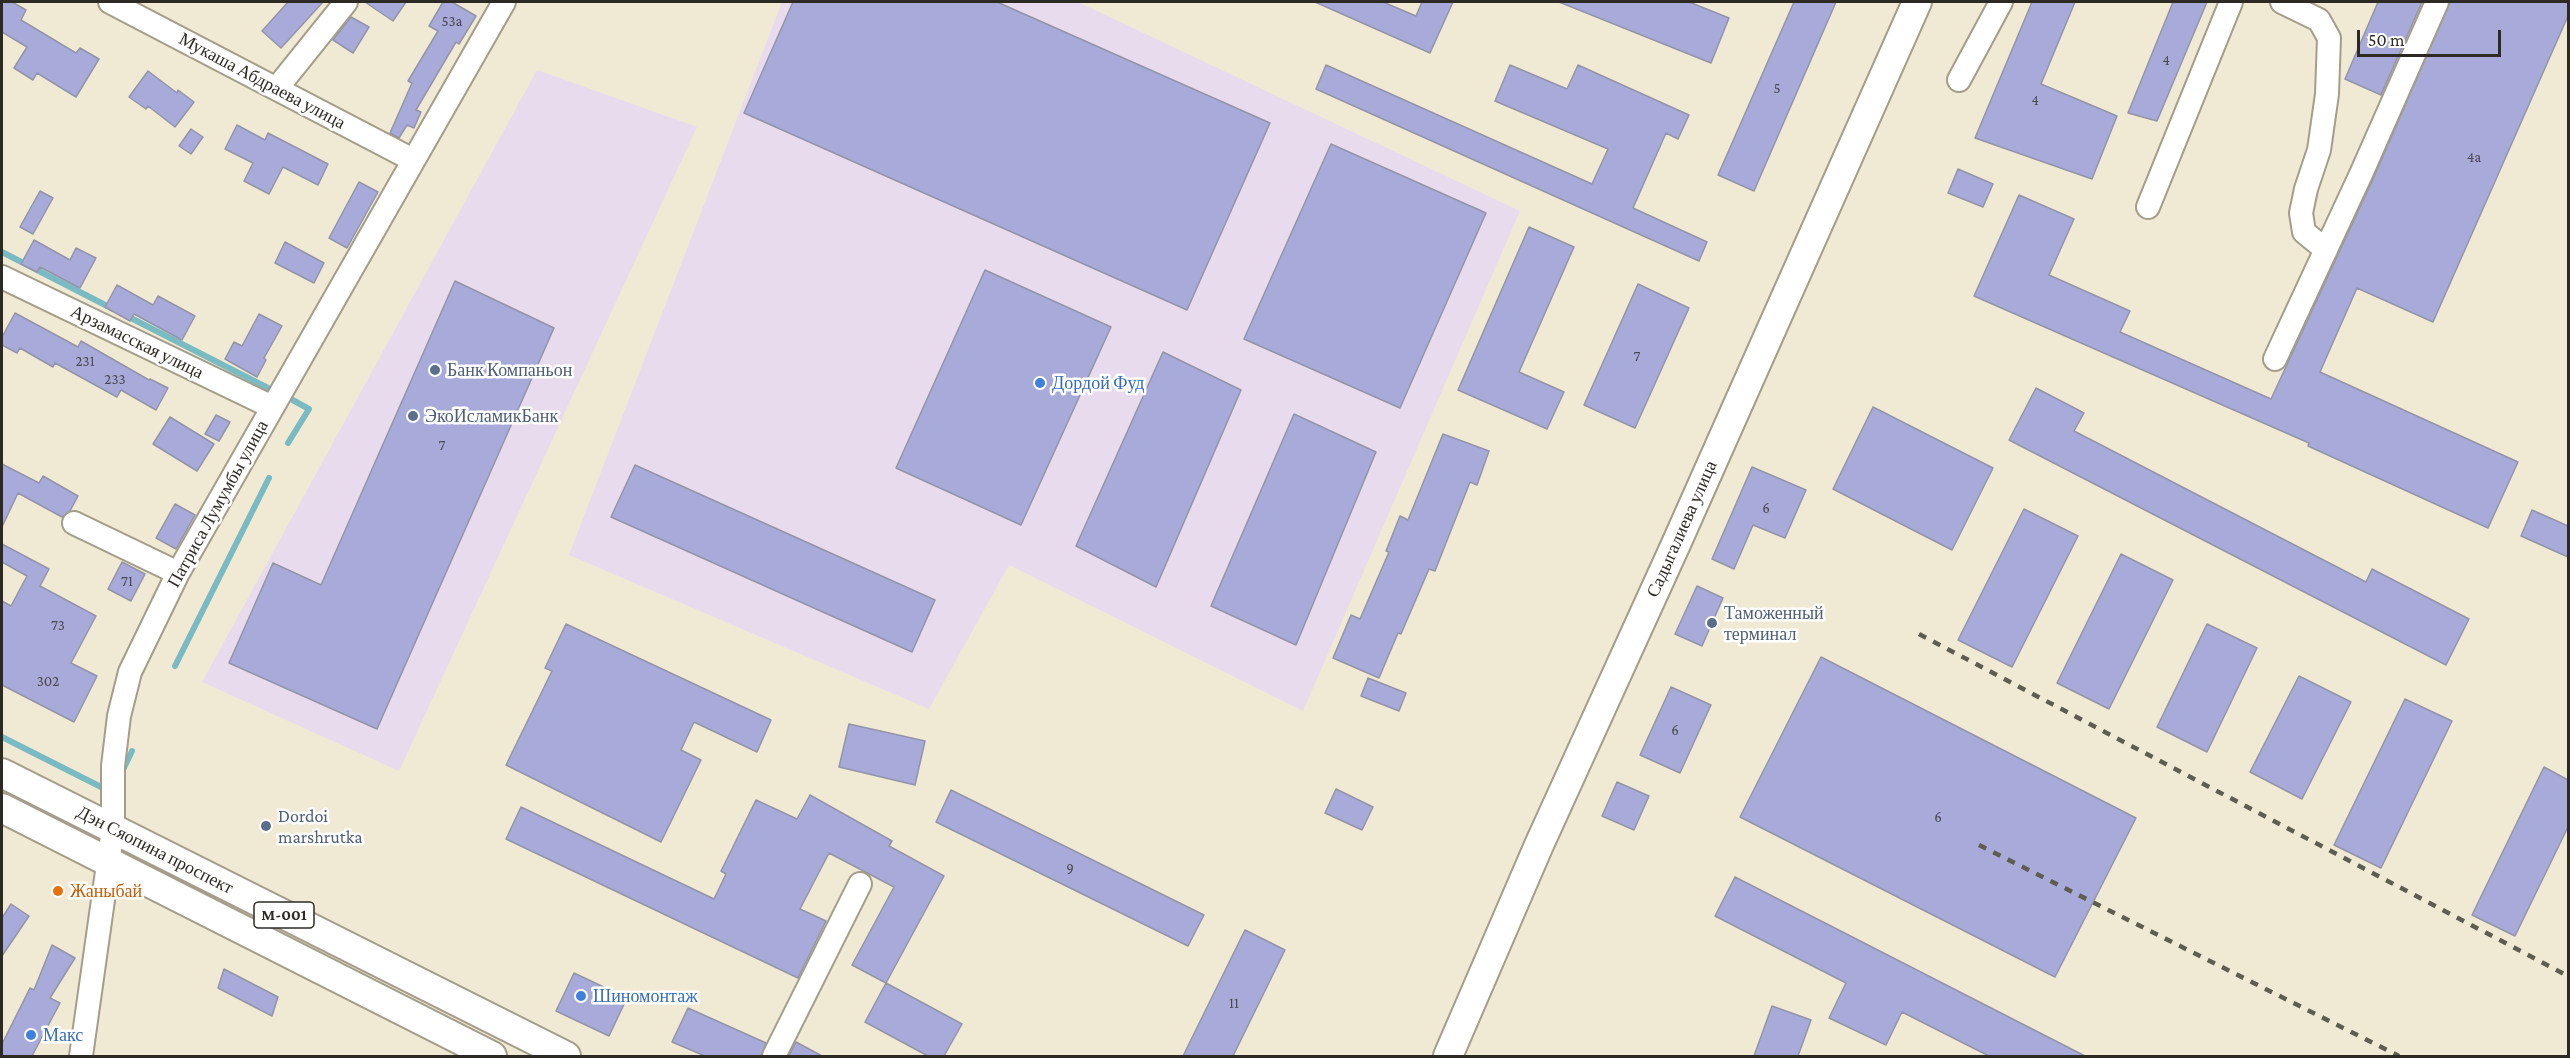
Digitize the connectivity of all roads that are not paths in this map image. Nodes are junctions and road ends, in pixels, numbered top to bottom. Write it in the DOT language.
graph roads {
  1 [pos="110,2"];
  2 [pos="346,2"];
  3 [pos="504,2"];
  4 [pos="1917,2"];
  5 [pos="2001,2"];
  6 [pos="2231,2"];
  7 [pos="2282,2"];
  8 [pos="2437,2"];
  9 [pos="1959,80"];
  10 [pos="278,88"];
  11 [pos="413,160"];
  12 [pos="2148,207"];
  13 [pos="2326,250"];
  14 [pos="2,277"];
  15 [pos="2275,359"];
  16 [pos="272,407"];
  17 [pos="74,524"];
  18 [pos="178,573"];
  19 [pos="2,773"];
  20 [pos="2,808"];
  21 [pos="113,829"];
  22 [pos="109,862"];
  23 [pos="860,884"];
  24 [pos="81,1056"];
  25 [pos="492,1056"];
  26 [pos="566,1056"];
  27 [pos="774,1056"];
  28 [pos="1448,1056"];
  1 -- 10 [label="street, Мукаша Абдраева улица"];
  2 -- 10 [label="street"];
  3 -- 11 [label="street, Патриса Лумумбы улица"];
  4 -- 28 [label="main road, Садыгалиева улица"];
  5 -- 9 [label="street"];
  6 -- 12 [label="street"];
  7 -- 13 [label="street"];
  8 -- 13 [label="street"];
  10 -- 11 [label="street, Мукаша Абдраева улица"];
  11 -- 16 [label="street, Патриса Лумумбы улица"];
  13 -- 15 [label="street"];
  14 -- 16 [label="street, Арзамасская улица"];
  16 -- 18 [label="street, Патриса Лумумбы улица"];
  17 -- 18 [label="street"];
  18 -- 21 [label="street, Патриса Лумумбы улица"];
  19 -- 21 [label="main road, Дэн Сяопина проспект / M-001"];
  20 -- 22 [label="main road, Дэн Сяопина проспект / M-001"];
  21 -- 22 [label="street, Патриса Лумумбы улица"];
  21 -- 26 [label="main road, Дэн Сяопина проспект / M-001"];
  22 -- 24 [label="street, Патриса Лумумбы улица"];
  22 -- 25 [label="main road, Дэн Сяопина проспект / M-001"];
  23 -- 27 [label="street"];
}
